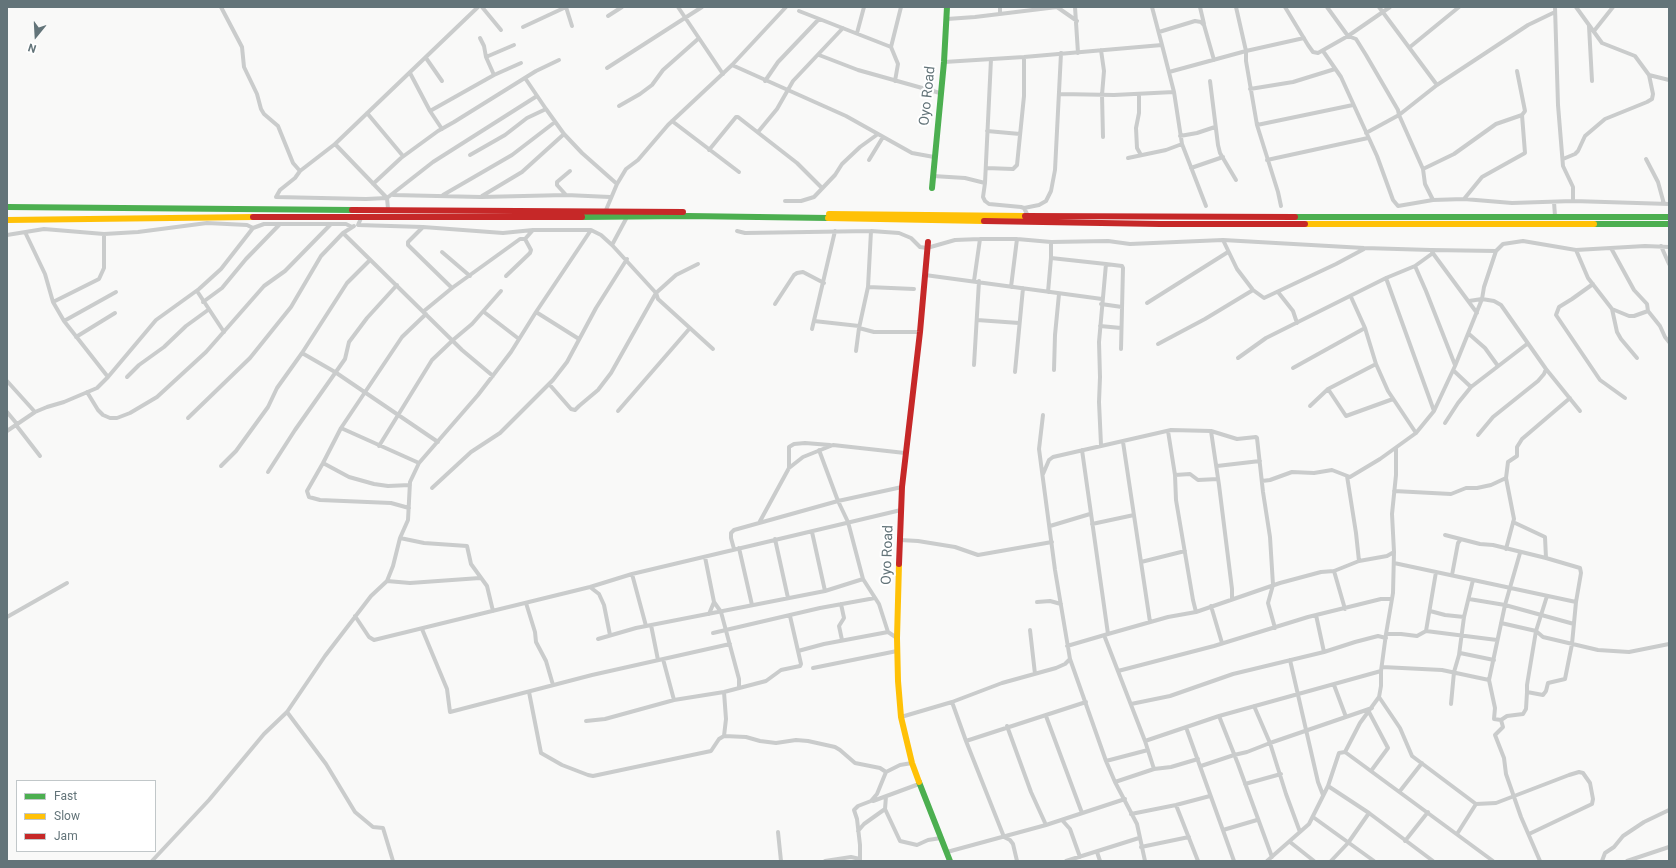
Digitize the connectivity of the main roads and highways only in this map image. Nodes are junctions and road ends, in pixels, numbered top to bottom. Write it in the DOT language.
graph roads {
  1 [pos="947,7"];
  2 [pos="932,188"];
  3 [pos="7,207"];
  4 [pos="688,214"];
  5 [pos="1669,217"];
  6 [pos="7,220"];
  7 [pos="1669,224"];
  8 [pos="928,245"];
  9 [pos="950,861"];
  1 -- 2 [label="main road, Oyo Road"];
  3 -- 4 [label="main road"];
  4 -- 5 [label="main road"];
  4 -- 6 [label="main road"];
  4 -- 7 [label="main road"];
  8 -- 9 [label="main road, Oyo Road"];
}
